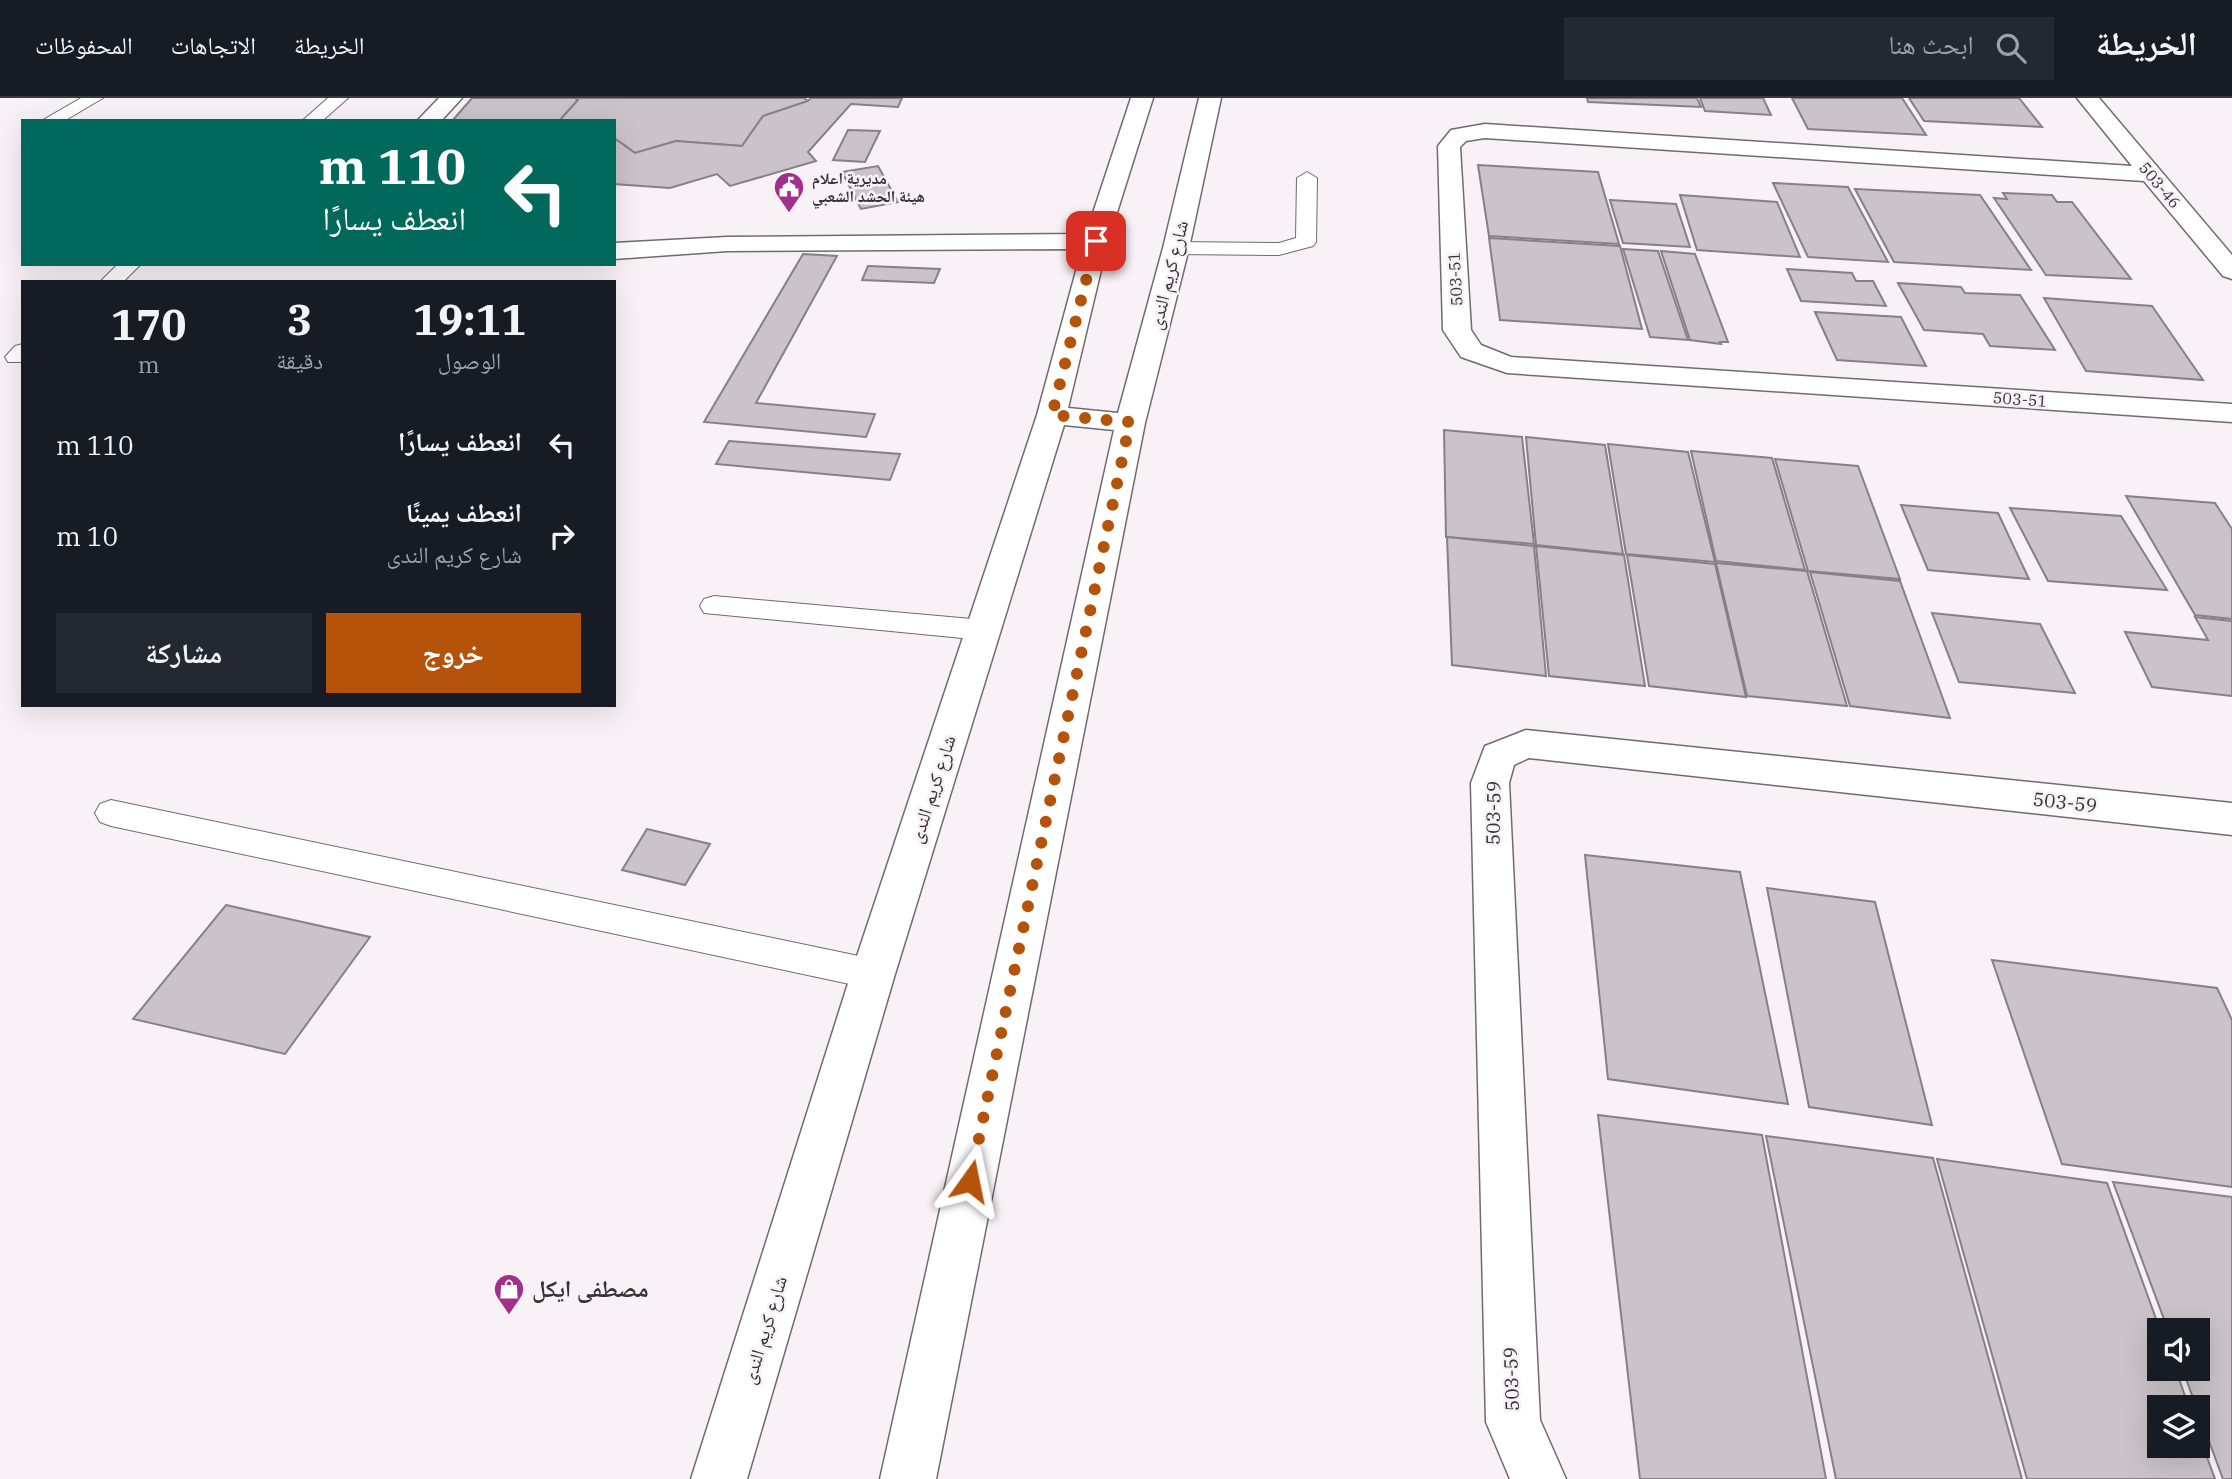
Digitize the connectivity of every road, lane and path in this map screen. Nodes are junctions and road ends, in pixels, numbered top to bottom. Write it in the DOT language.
graph roads {
  1 [pos="94,98"];
  2 [pos="339,98"];
  3 [pos="451,98"];
  4 [pos="1142,98"];
  5 [pos="1210,98"];
  6 [pos="2088,98"];
  7 [pos="54,119"];
  8 [pos="313,119"];
  9 [pos="430,119"];
  10 [pos="2151,174"];
  11 [pos="1307,178"];
  12 [pos="1096,241"];
  13 [pos="1176,248"];
  14 [pos="616,251"];
  15 [pos="129,266"];
  16 [pos="2232,271"];
  17 [pos="112,280"];
  18 [pos="2232,413"];
  19 [pos="1052,415"];
  20 [pos="1130,422"];
  21 [pos="714,606"];
  22 [pos="983,630"];
  23 [pos="111,813"];
  24 [pos="2232,819"];
  25 [pos="873,974"];
  26 [pos="719,1479"];
  27 [pos="908,1479"];
  28 [pos="1538,1479"];
  1 -- 7 [label="lane"];
  2 -- 8 [label="lane"];
  3 -- 9 [label="street"];
  4 -- 12 [label="street, شارع كريم الندى"];
  5 -- 13 [label="street, شارع كريم الندى"];
  6 -- 10 [label="street, 503-46"];
  10 -- 16 [label="street, 503-46"];
  10 -- 18 [label="street, 503-51"];
  11 -- 13 [label="lane"];
  12 -- 14 [label="street"];
  12 -- 19 [label="street, شارع كريم الندى"];
  13 -- 20 [label="street, شارع كريم الندى"];
  15 -- 17 [label="lane"];
  19 -- 20 [label="street"];
  19 -- 22 [label="street, شارع كريم الندى"];
  20 -- 27 [label="street, شارع كريم الندى"];
  21 -- 22 [label="lane"];
  22 -- 25 [label="street, شارع كريم الندى"];
  23 -- 25 [label="lane"];
  24 -- 28 [label="street, 503-59"];
  25 -- 26 [label="street, شارع كريم الندى"];
}
